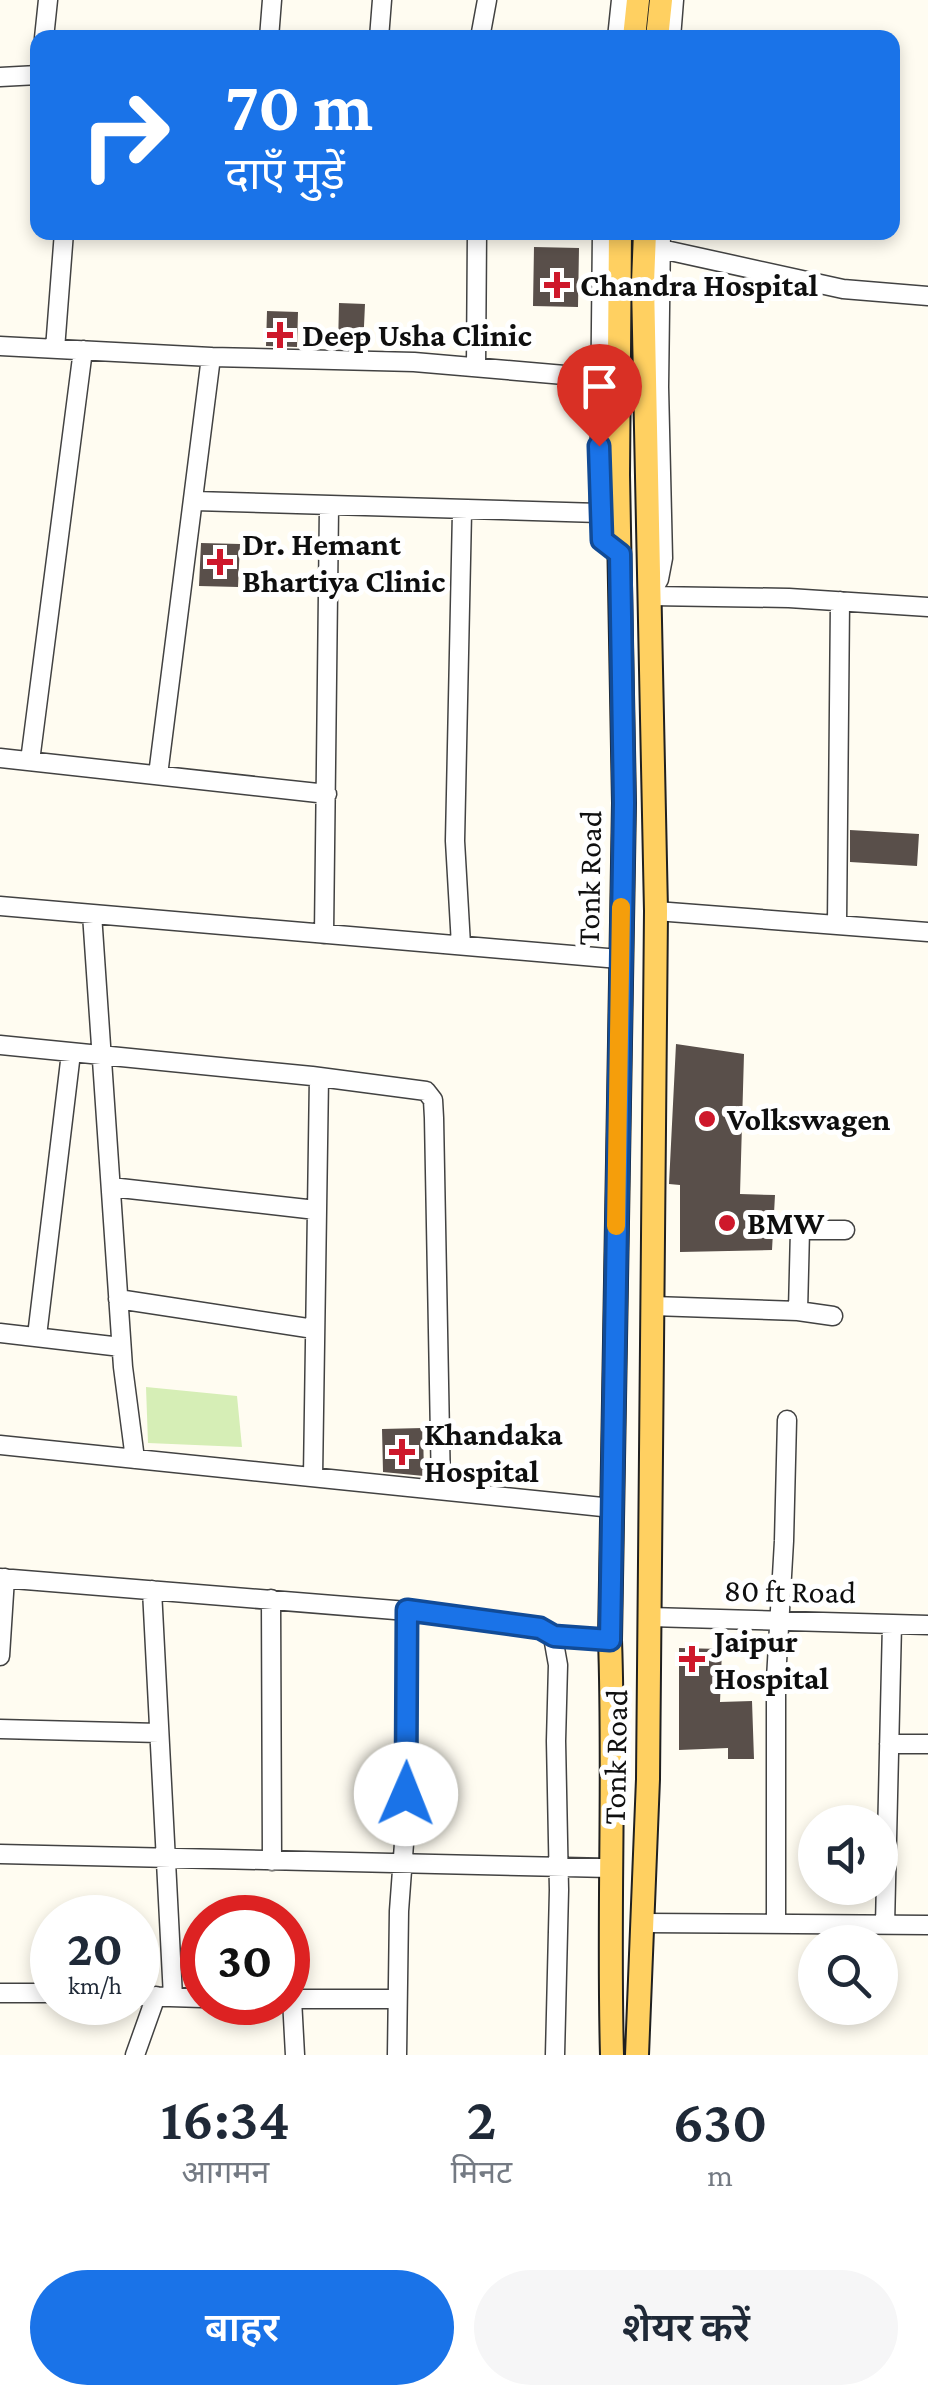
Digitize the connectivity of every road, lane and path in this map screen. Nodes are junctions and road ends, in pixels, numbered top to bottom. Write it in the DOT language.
graph roads {
  1 [pos="48,0"];
  2 [pos="272,0"];
  3 [pos="382,0"];
  4 [pos="487,0"];
  5 [pos="621,0"];
  6 [pos="638,0"];
  7 [pos="661,0"];
  8 [pos="674,0"];
  9 [pos="45,30"];
  10 [pos="270,30"];
  11 [pos="380,30"];
  12 [pos="481,30"];
  13 [pos="618,30"];
  14 [pos="635,30"];
  15 [pos="658,30"];
  16 [pos="672,30"];
  17 [pos="30,75"];
  18 [pos="0,77"];
  19 [pos="63,240"];
  20 [pos="478,240"];
  21 [pos="602,240"];
  22 [pos="620,240"];
  23 [pos="655,240"];
  24 [pos="656,240"];
  25 [pos="663,240"];
  26 [pos="928,296"];
  27 [pos="0,346"];
  28 [pos="55,349"];
  29 [pos="83,350"];
  30 [pos="211,357"];
  31 [pos="476,367"];
  32 [pos="598,378"];
  33 [pos="195,501"];
  34 [pos="329,506"];
  35 [pos="462,512"];
  36 [pos="599,514"];
  37 [pos="619,544"];
  38 [pos="650,596"];
  39 [pos="840,601"];
  40 [pos="928,607"];
  41 [pos="0,758"];
  42 [pos="30,761"];
  43 [pos="158,774"];
  44 [pos="327,794"];
  45 [pos="0,906"];
  46 [pos="656,911"];
  47 [pos="92,914"];
  48 [pos="837,924"];
  49 [pos="928,932"];
  50 [pos="324,934"];
  51 [pos="461,945"];
  52 [pos="620,959"];
  53 [pos="0,1045"];
  54 [pos="71,1053"];
  55 [pos="102,1057"];
  56 [pos="319,1076"];
  57 [pos="111,1186"];
  58 [pos="316,1210"];
  59 [pos="845,1230"];
  60 [pos="118,1299"];
  61 [pos="653,1306"];
  62 [pos="798,1311"];
  63 [pos="833,1316"];
  64 [pos="314,1329"];
  65 [pos="0,1332"];
  66 [pos="37,1336"];
  67 [pos="121,1347"];
  68 [pos="787,1420"];
  69 [pos="0,1445"];
  70 [pos="135,1459"];
  71 [pos="313,1476"];
  72 [pos="441,1489"];
  73 [pos="612,1508"];
  74 [pos="3,1578"];
  75 [pos="152,1590"];
  76 [pos="272,1598"];
  77 [pos="407,1610"];
  78 [pos="650,1618"];
  79 [pos="779,1621"];
  80 [pos="892,1624"];
  81 [pos="928,1624"];
  82 [pos="554,1636"];
  83 [pos="610,1640"];
  84 [pos="0,1656"];
  85 [pos="0,1728"];
  86 [pos="159,1732"];
  87 [pos="889,1744"];
  88 [pos="928,1744"];
  89 [pos="0,1854"];
  90 [pos="168,1858"];
  91 [pos="272,1861"];
  92 [pos="403,1862"];
  93 [pos="558,1866"];
  94 [pos="610,1868"];
  95 [pos="644,1923"];
  96 [pos="776,1924"];
  97 [pos="885,1925"];
  98 [pos="898,1925"];
  99 [pos="928,1925"];
  100 [pos="160,1950"];
  101 [pos="0,1992"];
  102 [pos="30,1993"];
  103 [pos="310,1999"];
  104 [pos="397,1999"];
  105 [pos="610,2013"];
  106 [pos="146,2025"];
  107 [pos="292,2025"];
  108 [pos="638,2025"];
  109 [pos="135,2055"];
  110 [pos="295,2055"];
  111 [pos="397,2055"];
  112 [pos="554,2055"];
  113 [pos="597,2055"];
  114 [pos="612,2055"];
  115 [pos="637,2055"];
  116 [pos="654,2055"];
  1 -- 9 [label="street"];
  2 -- 10 [label="street"];
  3 -- 11 [label="street"];
  4 -- 12 [label="street"];
  5 -- 13 [label="street"];
  6 -- 14 [label="main road"];
  7 -- 15 [label="main road"];
  8 -- 16 [label="street"];
  17 -- 18 [label="street"];
  19 -- 28 [label="street"];
  20 -- 31 [label="street"];
  21 -- 32 [label="street, Tonk Road"];
  22 -- 37 [label="main road"];
  23 -- 38 [label="main road"];
  24 -- 38 [label="street, Tonk Road"];
  25 -- 26 [label="street"];
  27 -- 28 [label="street"];
  28 -- 29 [label="street"];
  29 -- 30 [label="street"];
  29 -- 42 [label="street"];
  30 -- 31 [label="street"];
  30 -- 33 [label="street"];
  31 -- 32 [label="street"];
  32 -- 36 [label="street, Tonk Road"];
  33 -- 34 [label="street"];
  33 -- 43 [label="street"];
  34 -- 35 [label="street"];
  34 -- 44 [label="street"];
  35 -- 36 [label="street"];
  35 -- 51 [label="street"];
  36 -- 37 [label="street, Tonk Road"];
  37 -- 52 [label="main road, Tonk Road"];
  38 -- 39 [label="street"];
  38 -- 46 [label="main road, Tonk Road"];
  39 -- 40 [label="street"];
  39 -- 48 [label="street"];
  41 -- 42 [label="street"];
  42 -- 43 [label="street"];
  43 -- 44 [label="street"];
  44 -- 50 [label="street"];
  45 -- 47 [label="street"];
  46 -- 48 [label="street"];
  46 -- 61 [label="main road, Tonk Road"];
  47 -- 50 [label="street"];
  47 -- 55 [label="street"];
  48 -- 49 [label="street"];
  50 -- 51 [label="street"];
  51 -- 52 [label="street"];
  52 -- 73 [label="main road, Tonk Road"];
  53 -- 54 [label="street"];
  54 -- 55 [label="street"];
  54 -- 66 [label="street"];
  55 -- 56 [label="street"];
  55 -- 57 [label="street"];
  56 -- 58 [label="street"];
  56 -- 72 [label="street"];
  57 -- 58 [label="street"];
  57 -- 60 [label="street"];
  58 -- 64 [label="street"];
  59 -- 62 [label="street"];
  60 -- 64 [label="street"];
  60 -- 67 [label="street"];
  61 -- 62 [label="street"];
  61 -- 78 [label="main road, Tonk Road"];
  62 -- 63 [label="street"];
  64 -- 71 [label="street"];
  65 -- 66 [label="street"];
  66 -- 67 [label="street"];
  67 -- 70 [label="street"];
  68 -- 79 [label="street"];
  69 -- 70 [label="street"];
  70 -- 71 [label="street"];
  71 -- 72 [label="street"];
  72 -- 73 [label="street"];
  73 -- 83 [label="main road, Tonk Road"];
  74 -- 75 [label="street"];
  74 -- 84 [label="street"];
  75 -- 76 [label="street"];
  75 -- 86 [label="street"];
  76 -- 77 [label="street"];
  76 -- 91 [label="street"];
  77 -- 82 [label="street"];
  77 -- 92 [label="street"];
  78 -- 79 [label="street, 80 ft Road"];
  78 -- 95 [label="main road, Tonk Road"];
  79 -- 80 [label="street, 80 ft Road"];
  79 -- 96 [label="street"];
  80 -- 81 [label="street, 80 ft Road"];
  80 -- 87 [label="street"];
  82 -- 83 [label="street"];
  82 -- 93 [label="street"];
  83 -- 94 [label="main road, Tonk Road"];
  85 -- 86 [label="street"];
  86 -- 90 [label="street"];
  87 -- 88 [label="street"];
  87 -- 97 [label="street"];
  89 -- 90 [label="street"];
  90 -- 91 [label="street"];
  90 -- 100 [label="street"];
  91 -- 92 [label="street"];
  92 -- 93 [label="street"];
  92 -- 104 [label="street"];
  93 -- 94 [label="street"];
  93 -- 112 [label="street"];
  94 -- 105 [label="main road, Tonk Road"];
  95 -- 96 [label="street"];
  95 -- 108 [label="main road, Tonk Road"];
  96 -- 97 [label="street"];
  98 -- 99 [label="street"];
  101 -- 102 [label="street"];
  103 -- 104 [label="street"];
  104 -- 111 [label="street"];
  105 -- 113 [label="main road"];
  105 -- 114 [label="main road"];
  106 -- 109 [label="street"];
  107 -- 110 [label="street"];
  108 -- 115 [label="main road, Tonk Road"];
  108 -- 116 [label="main road"];
}
